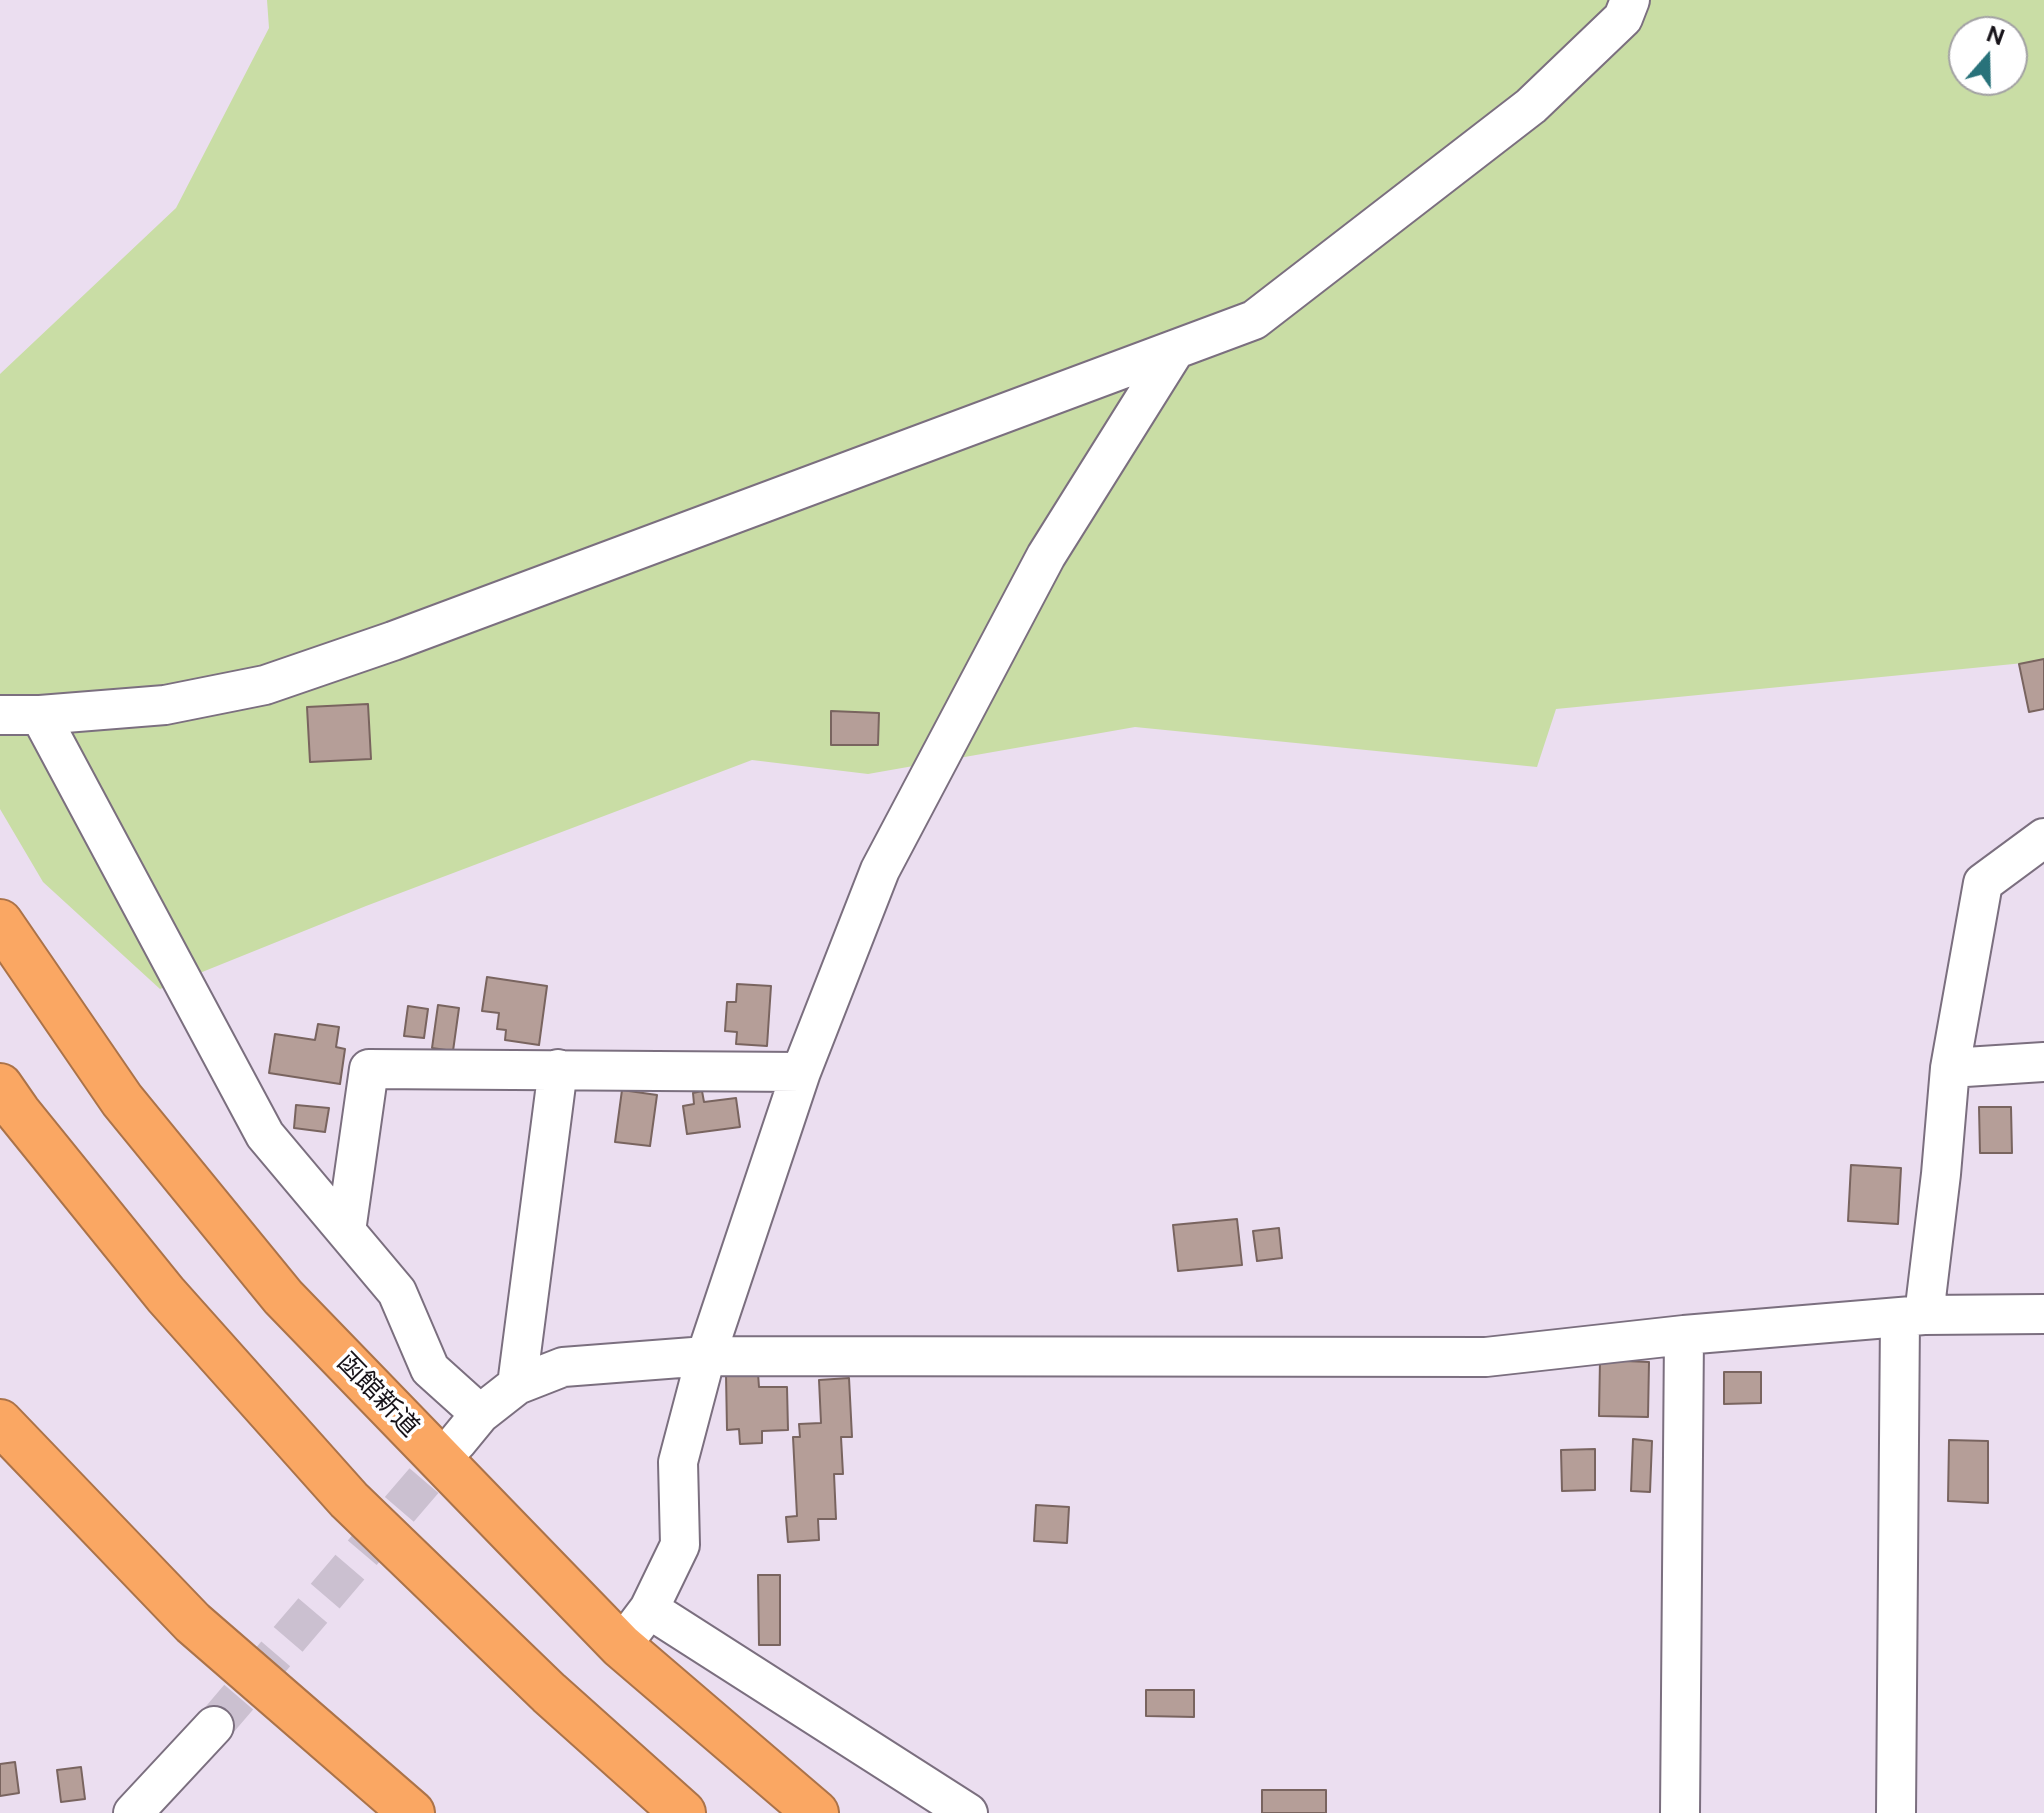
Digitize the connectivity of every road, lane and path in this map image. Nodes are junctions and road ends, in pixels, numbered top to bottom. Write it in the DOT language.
graph roads {
  1 [pos="1630,0"];
  2 [pos="1175,350"];
  3 [pos="0,715"];
  4 [pos="40,715"];
  5 [pos="2044,838"];
  6 [pos="0,922"];
  7 [pos="2044,1062"];
  8 [pos="1950,1068"];
  9 [pos="558,1069"];
  10 [pos="801,1072"];
  11 [pos="0,1086"];
  12 [pos="346,1231"];
  13 [pos="2044,1314"];
  14 [pos="1912,1316"];
  15 [pos="1684,1335"];
  16 [pos="706,1356"];
  17 [pos="517,1385"];
  18 [pos="0,1422"];
  19 [pos="649,1609"];
  20 [pos="621,1646"];
  21 [pos="214,1726"];
  22 [pos="133,1813"];
  23 [pos="412,1813"];
  24 [pos="683,1813"];
  25 [pos="816,1813"];
  26 [pos="968,1813"];
  27 [pos="1680,1813"];
  28 [pos="1896,1813"];
  1 -- 2 [label="street"];
  2 -- 4 [label="street"];
  2 -- 10 [label="street"];
  3 -- 4 [label="street"];
  4 -- 12 [label="street"];
  5 -- 8 [label="street"];
  6 -- 20 [label="highway, 函館新道"];
  7 -- 8 [label="street"];
  8 -- 14 [label="street"];
  9 -- 10 [label="street"];
  9 -- 12 [label="street"];
  9 -- 17 [label="street"];
  10 -- 16 [label="street"];
  11 -- 24 [label="highway"];
  12 -- 17 [label="street"];
  13 -- 14 [label="street"];
  14 -- 15 [label="street"];
  14 -- 28 [label="street"];
  15 -- 16 [label="street"];
  15 -- 27 [label="street"];
  16 -- 17 [label="street"];
  16 -- 19 [label="street"];
  18 -- 23 [label="highway"];
  19 -- 20 [label="street"];
  19 -- 26 [label="street"];
  20 -- 25 [label="highway, 函館新道"];
  21 -- 22 [label="street"];
}
